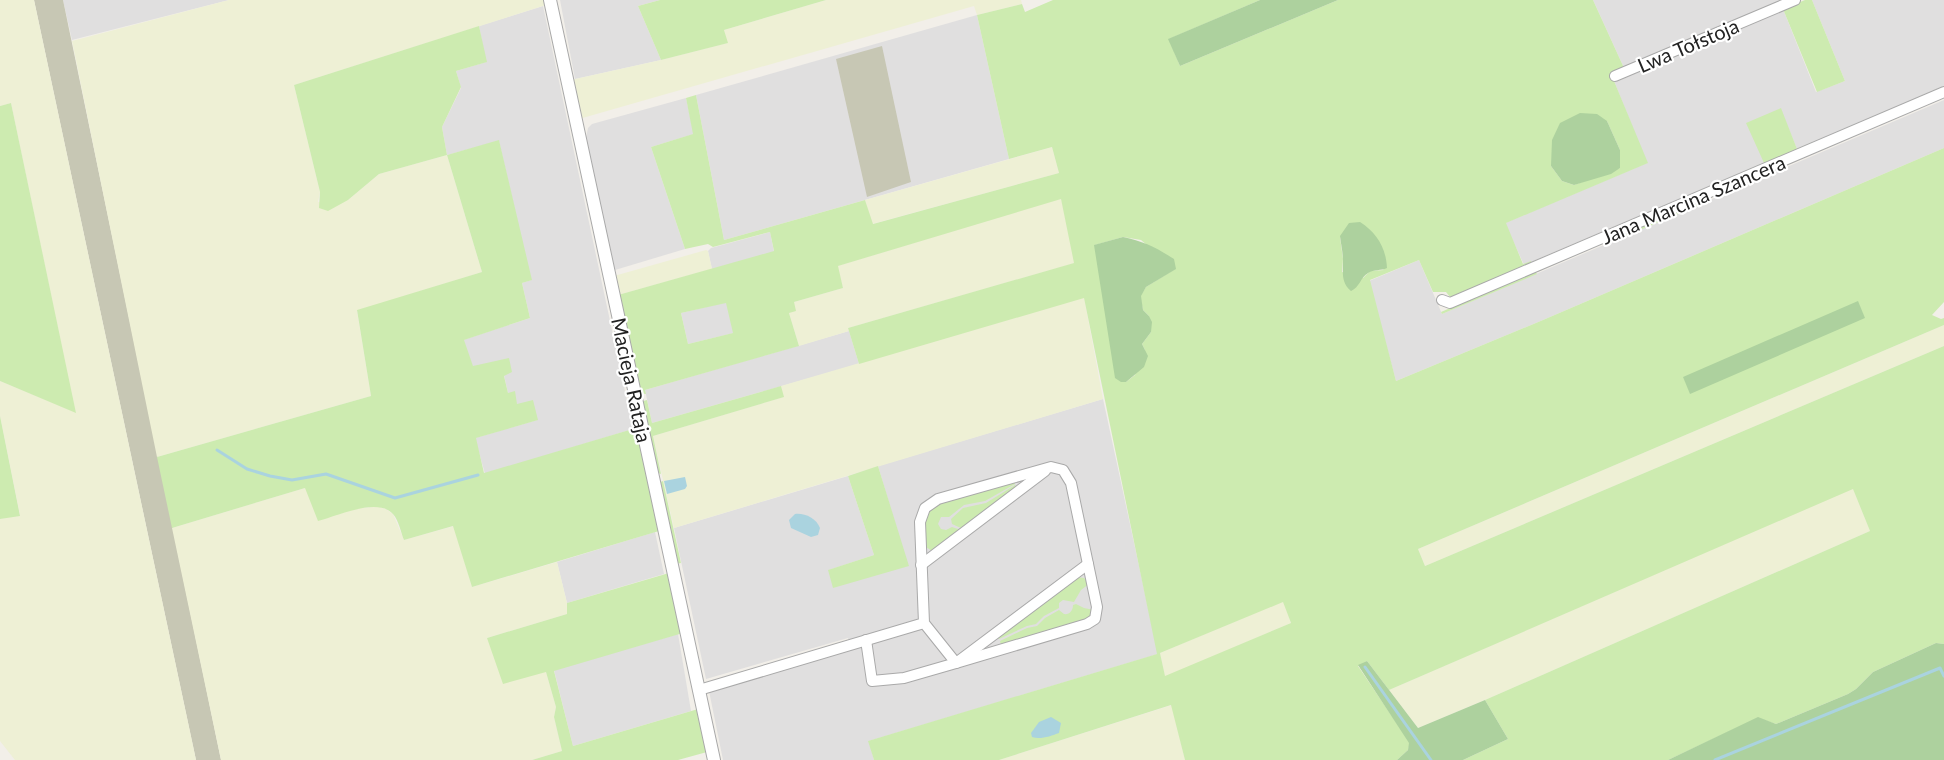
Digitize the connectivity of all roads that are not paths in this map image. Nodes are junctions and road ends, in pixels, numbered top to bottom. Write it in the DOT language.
graph roads {
  1 [pos="550,0"];
  2 [pos="1795,0"];
  3 [pos="1615,76"];
  4 [pos="1944,92"];
  5 [pos="1442,300"];
  6 [pos="1051,467"];
  7 [pos="1088,564"];
  8 [pos="921,565"];
  9 [pos="924,623"];
  10 [pos="866,640"];
  11 [pos="956,663"];
  12 [pos="699,690"];
  13 [pos="714,760"];
  1 -- 12 [label="street, Macieja Rataja"];
  2 -- 3 [label="street, Lwa Tołstoja"];
  4 -- 5 [label="street, Jana Marcina Szancera"];
  6 -- 7 [label="street"];
  6 -- 8 [label="street"];
  6 -- 8 [label="street"];
  7 -- 11 [label="street"];
  7 -- 11 [label="street"];
  8 -- 9 [label="street"];
  9 -- 10 [label="street"];
  9 -- 11 [label="street"];
  10 -- 11 [label="street"];
  10 -- 12 [label="street"];
  12 -- 13 [label="street, Macieja Rataja"];
}
